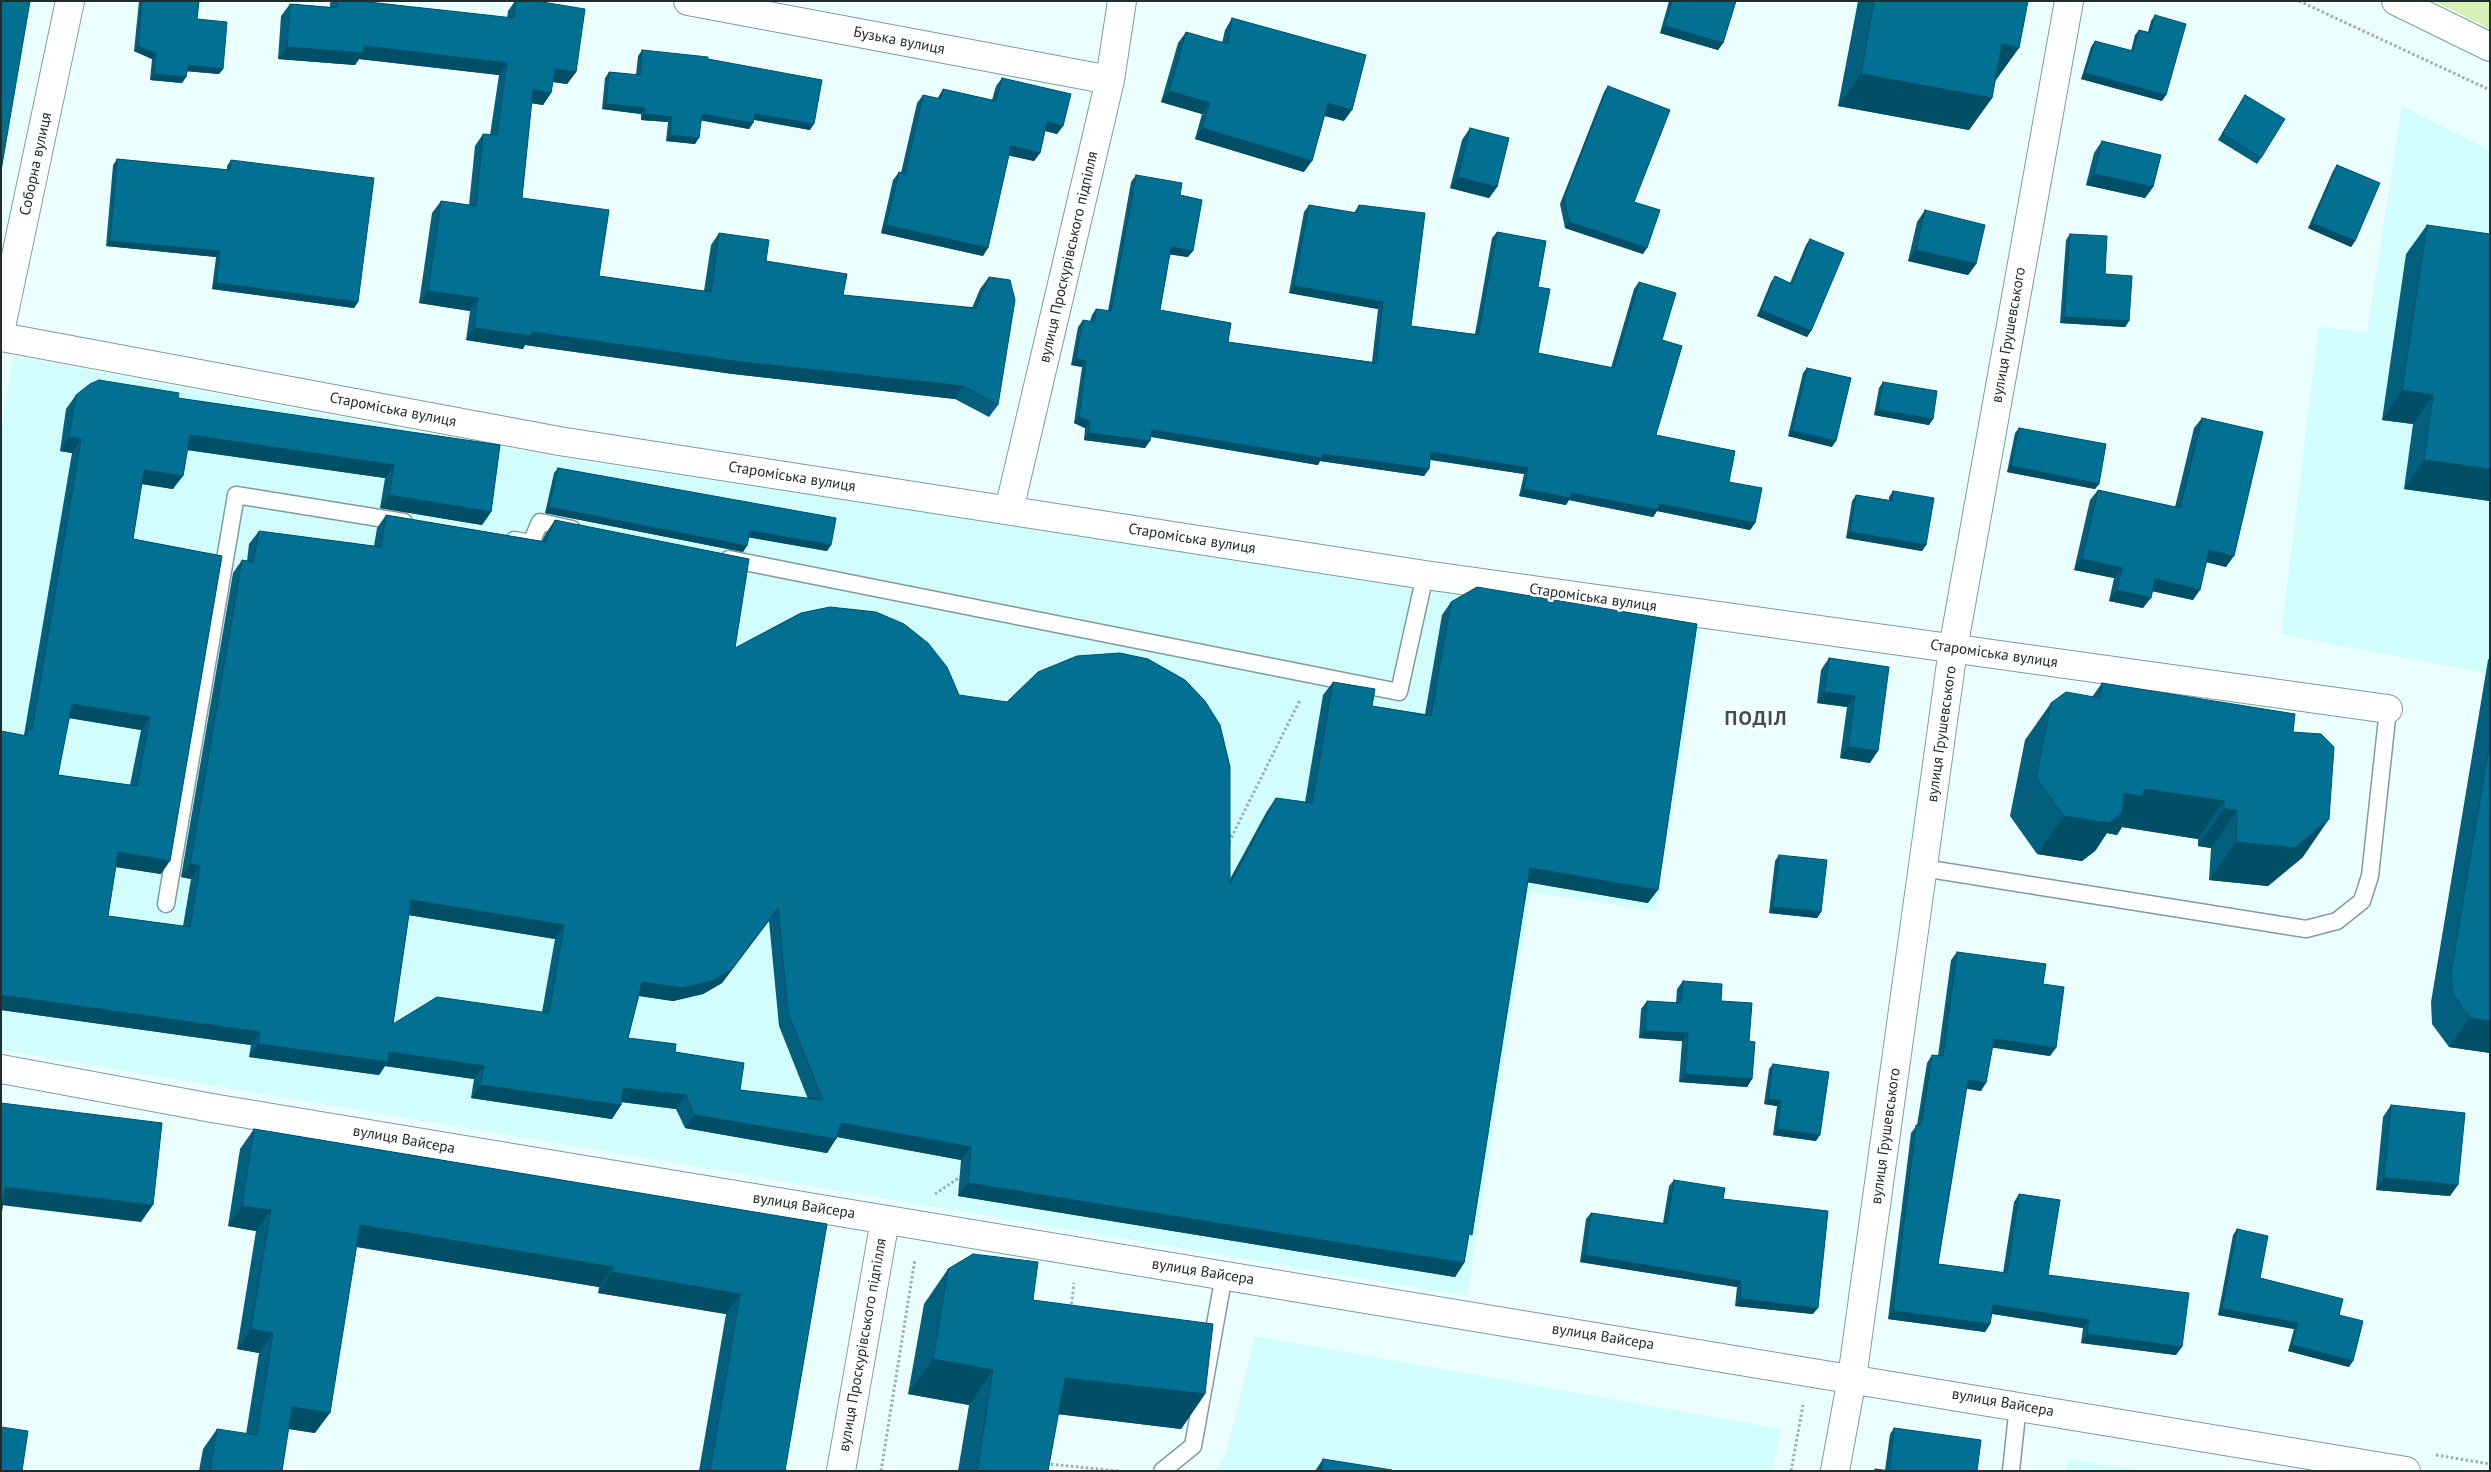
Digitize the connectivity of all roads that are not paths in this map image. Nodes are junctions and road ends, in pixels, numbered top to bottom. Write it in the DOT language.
graph roads {
  1 [pos="70,1"];
  2 [pos="688,1"];
  3 [pos="1122,1"];
  4 [pos="2069,1"];
  5 [pos="2396,1"];
  6 [pos="2490,48"];
  7 [pos="1110,80"];
  8 [pos="1,327"];
  9 [pos="1,337"];
  10 [pos="1009,510"];
  11 [pos="423,526"];
  12 [pos="588,532"];
  13 [pos="502,538"];
  14 [pos="716,557"];
  15 [pos="1425,575"];
  16 [pos="1953,649"];
  17 [pos="2388,709"];
  18 [pos="1923,868"];
  19 [pos="166,904"];
  20 [pos="1,1069"];
  21 [pos="885,1220"];
  22 [pos="1224,1275"];
  23 [pos="1852,1378"];
  24 [pos="2018,1406"];
  25 [pos="841,1471"];
  26 [pos="1162,1471"];
  27 [pos="1835,1471"];
  28 [pos="2011,1471"];
  29 [pos="2406,1471"];
  1 -- 8 [label="street, Соборна вулиця"];
  2 -- 7 [label="street, Бузька вулиця"];
  3 -- 7 [label="street, вулиця Проскурівського підпілля"];
  4 -- 16 [label="street, вулиця Грушевського"];
  5 -- 6 [label="street"];
  7 -- 10 [label="street, вулиця Проскурівського підпілля"];
  9 -- 10 [label="street, Староміська вулиця"];
  10 -- 15 [label="street, Староміська вулиця"];
  11 -- 19 [label="lane"];
  12 -- 13 [label="lane"];
  14 -- 15 [label="lane"];
  15 -- 16 [label="street, Староміська вулиця"];
  16 -- 17 [label="street, Староміська вулиця"];
  16 -- 18 [label="street, вулиця Грушевського"];
  17 -- 18 [label="lane"];
  18 -- 23 [label="street, вулиця Грушевського"];
  20 -- 21 [label="street, вулиця Вайсера"];
  21 -- 22 [label="street, вулиця Вайсера"];
  21 -- 25 [label="street, вулиця Проскурівського підпілля"];
  22 -- 23 [label="street, вулиця Вайсера"];
  22 -- 26 [label="lane"];
  23 -- 24 [label="street, вулиця Вайсера"];
  23 -- 27 [label="street, вулиця Грушевського"];
  24 -- 28 [label="lane"];
  24 -- 29 [label="street, вулиця Вайсера"];
}
